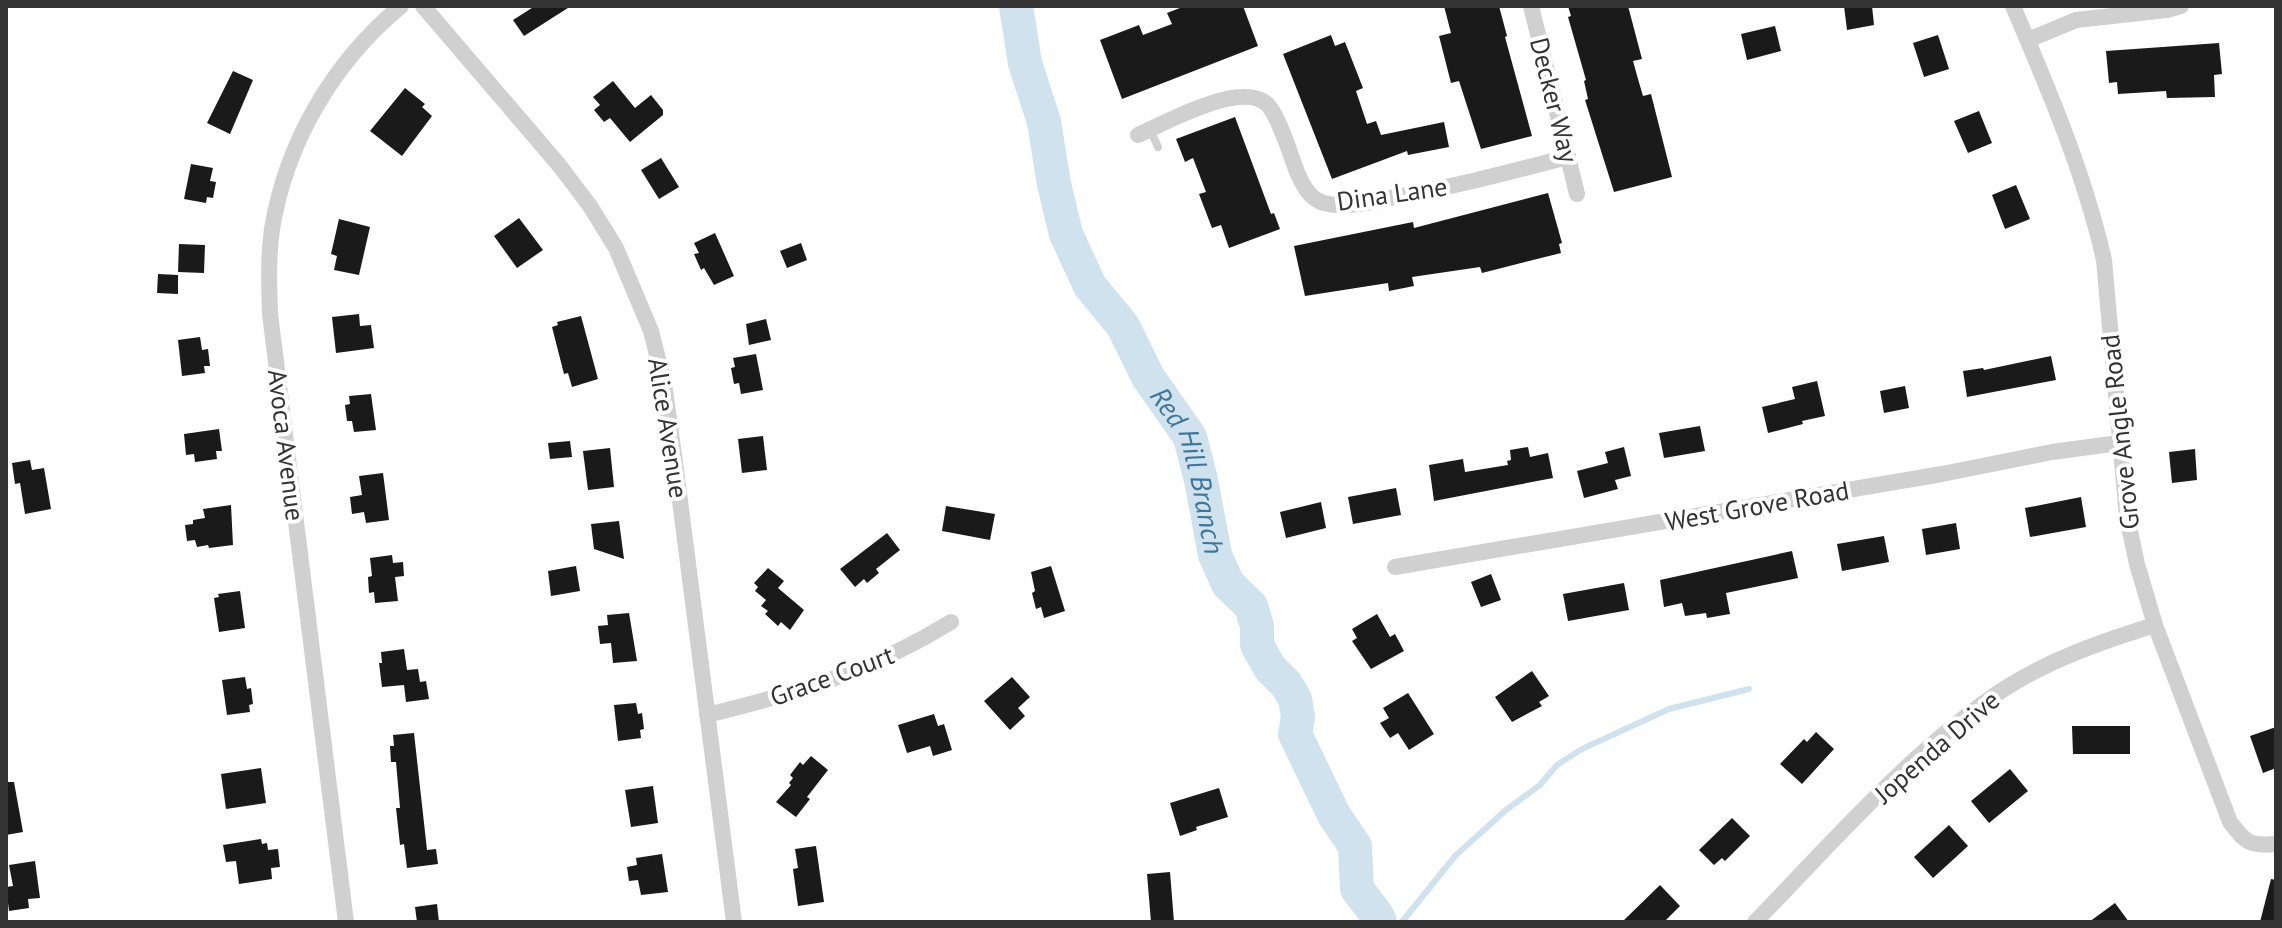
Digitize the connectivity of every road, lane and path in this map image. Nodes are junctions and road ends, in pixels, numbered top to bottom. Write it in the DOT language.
graph roads {
  1 [pos="401,6"];
  2 [pos="423,6"];
  3 [pos="1531,6"];
  4 [pos="2013,6"];
  5 [pos="2181,6"];
  6 [pos="2151,9"];
  7 [pos="2028,40"];
  8 [pos="1144,132"];
  9 [pos="1158,147"];
  10 [pos="1568,157"];
  11 [pos="1577,194"];
  12 [pos="2119,443"];
  13 [pos="1395,567"];
  14 [pos="951,622"];
  15 [pos="2155,625"];
  16 [pos="707,715"];
  17 [pos="2276,844"];
  18 [pos="346,922"];
  19 [pos="734,922"];
  20 [pos="1755,922"];
  1 -- 18 [label="street, Avoca Avenue"];
  2 -- 16 [label="street, Alice Avenue"];
  3 -- 10 [label="street, Decker Way"];
  4 -- 7 [label="street, Grove Angle Road"];
  5 -- 6 [label="street"];
  6 -- 7 [label="street"];
  7 -- 12 [label="street, Grove Angle Road"];
  8 -- 9 [label="lane"];
  8 -- 10 [label="street, Dina Lane"];
  10 -- 11 [label="street, Decker Way"];
  12 -- 13 [label="street, West Grove Road"];
  12 -- 15 [label="street, Grove Angle Road"];
  14 -- 16 [label="street, Grace Court"];
  15 -- 17 [label="street, Grove Angle Road"];
  15 -- 20 [label="street, Jopenda Drive"];
  16 -- 19 [label="street, Alice Avenue"];
}
